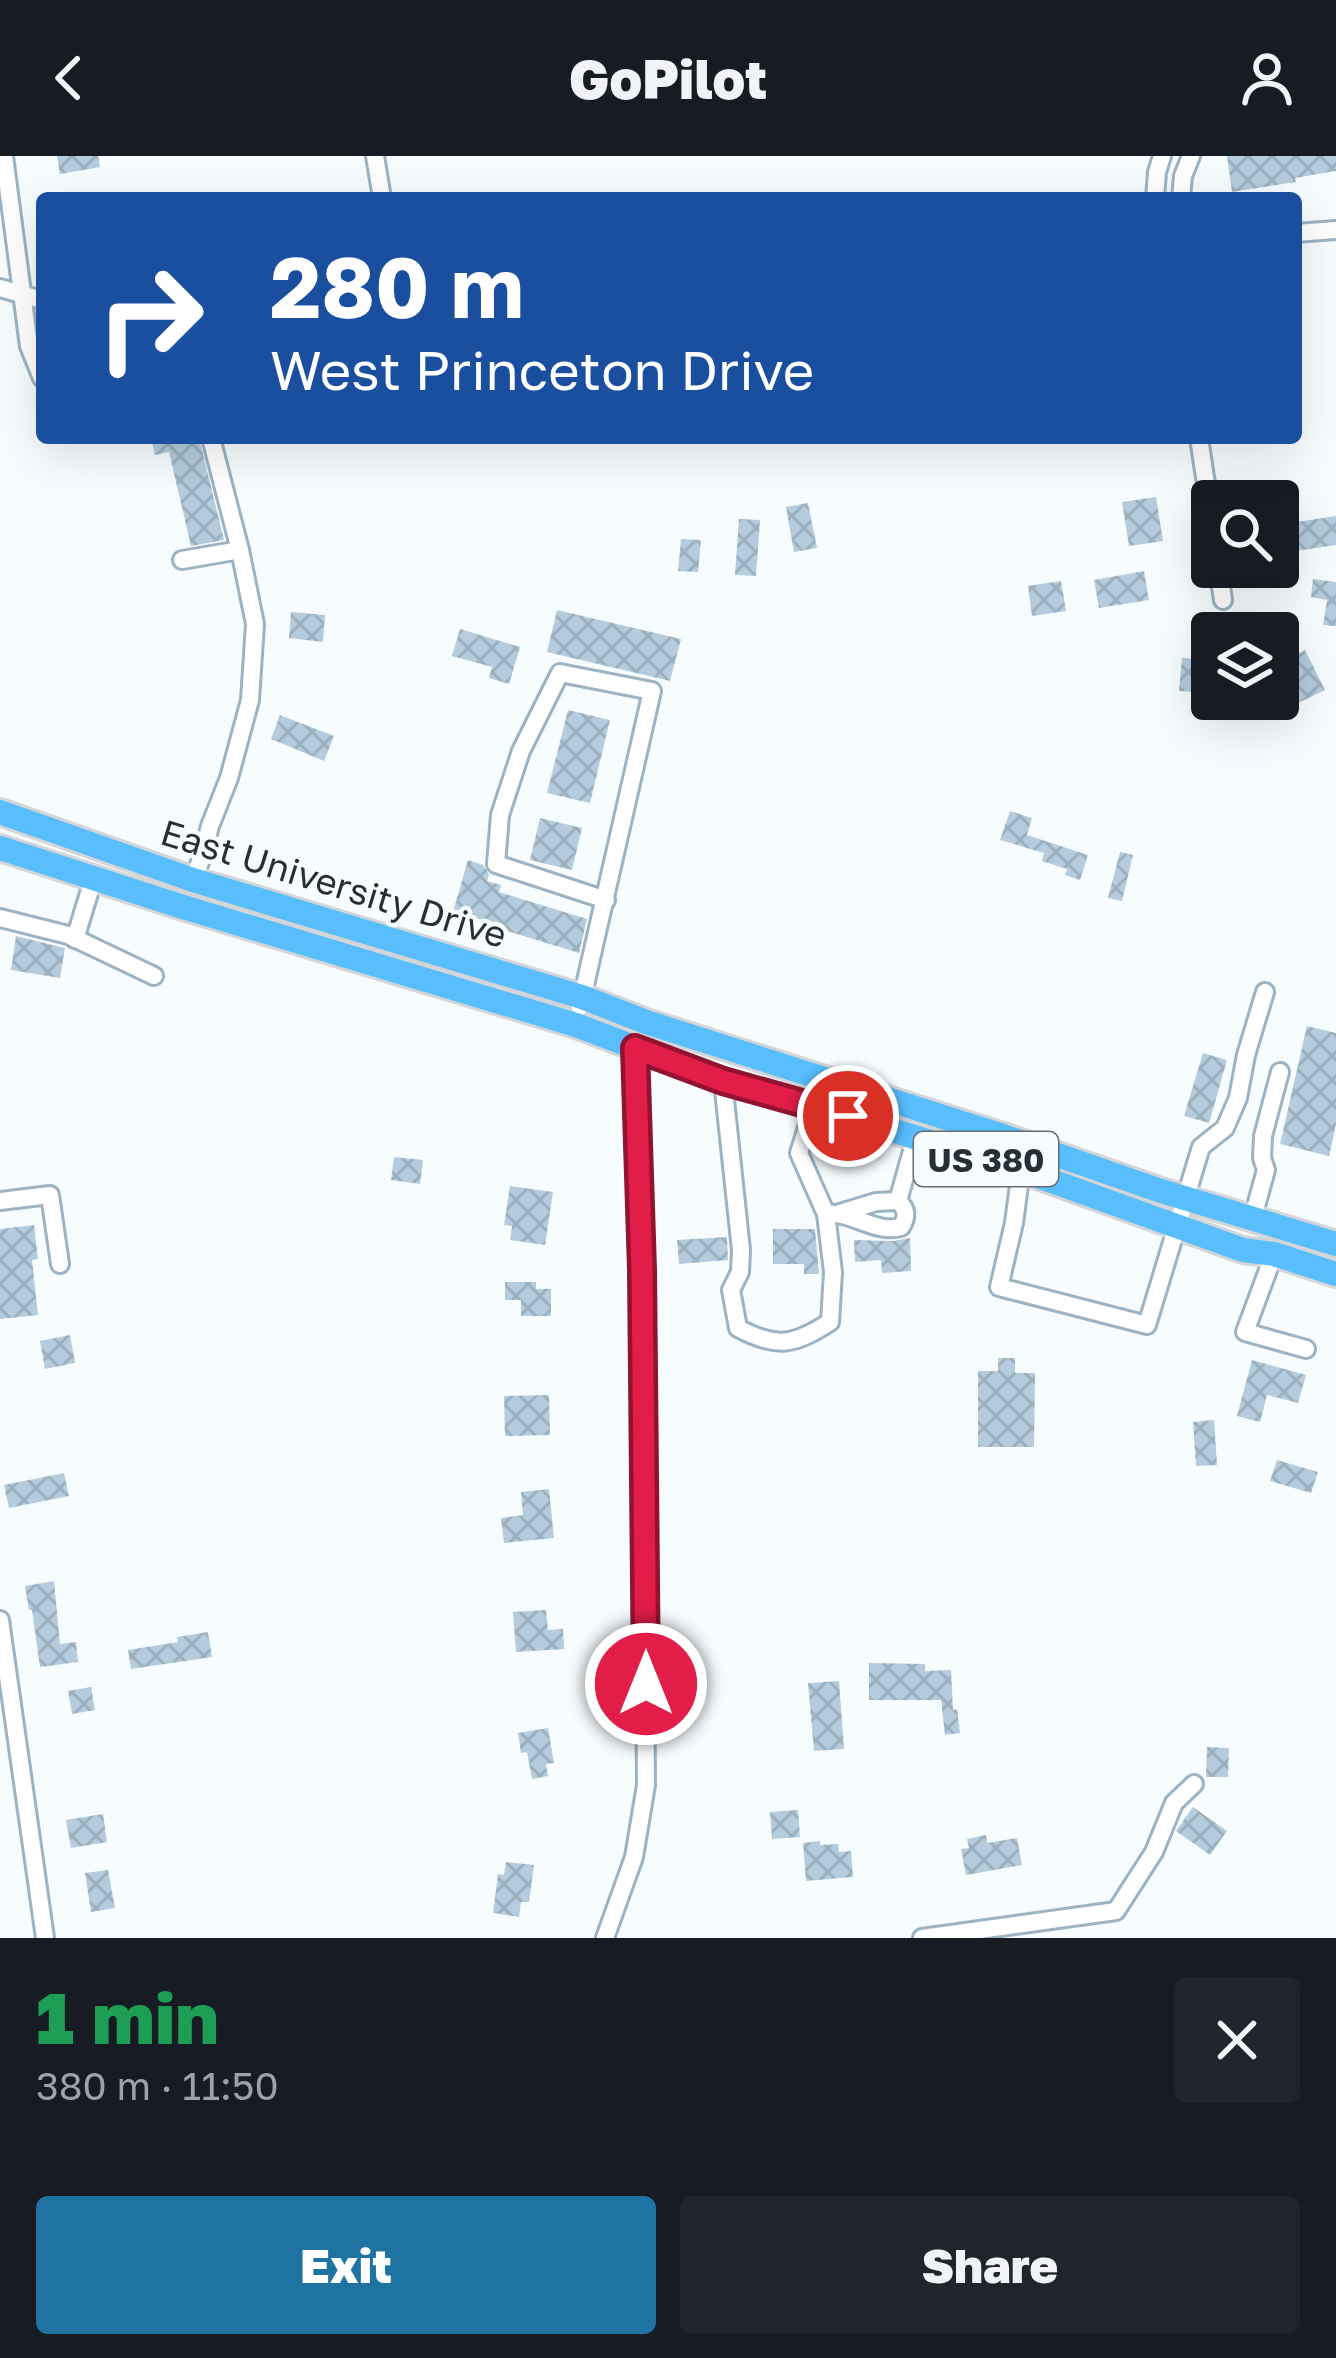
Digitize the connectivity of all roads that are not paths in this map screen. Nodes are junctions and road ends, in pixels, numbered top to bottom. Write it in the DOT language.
graph roads {
  1 [pos="4,156"];
  2 [pos="375,156"];
  3 [pos="1162,156"];
  4 [pos="1191,156"];
  5 [pos="381,192"];
  6 [pos="1155,192"];
  7 [pos="1181,192"];
  8 [pos="1336,230"];
  9 [pos="1302,233"];
  10 [pos="0,288"];
  11 [pos="22,294"];
  12 [pos="36,298"];
  13 [pos="36,363"];
  14 [pos="213,444"];
  15 [pos="1200,444"];
  16 [pos="1205,480"];
  17 [pos="240,550"];
  18 [pos="182,560"];
  19 [pos="1222,588"];
  20 [pos="1223,600"];
  21 [pos="0,812"];
  22 [pos="0,848"];
  23 [pos="94,877"];
  24 [pos="193,880"];
  25 [pos="606,900"];
  26 [pos="0,918"];
  27 [pos="75,939"];
  28 [pos="154,976"];
  29 [pos="1265,992"];
  30 [pos="582,998"];
  31 [pos="576,1025"];
  32 [pos="635,1048"];
  33 [pos="1280,1072"];
  34 [pos="723,1081"];
  35 [pos="814,1106"];
  36 [pos="916,1137"];
  37 [pos="1021,1170"];
  38 [pos="1185,1197"];
  39 [pos="0,1201"];
  40 [pos="898,1201"];
  41 [pos="833,1214"];
  42 [pos="1253,1217"];
  43 [pos="1176,1224"];
  44 [pos="1336,1244"];
  45 [pos="1274,1254"];
  46 [pos="60,1264"];
  47 [pos="1336,1274"];
  48 [pos="1306,1349"];
  49 [pos="0,1620"];
  50 [pos="1194,1784"];
  51 [pos="611,1936"];
  52 [pos="45,1938"];
  53 [pos="922,1938"];
  1 -- 11 [label="street"];
  2 -- 5 [label="street"];
  3 -- 6 [label="street"];
  4 -- 7 [label="street"];
  8 -- 9 [label="street"];
  10 -- 11 [label="street"];
  11 -- 12 [label="street"];
  11 -- 13 [label="street"];
  14 -- 17 [label="street"];
  15 -- 16 [label="street"];
  17 -- 18 [label="street"];
  17 -- 24 [label="street"];
  19 -- 20 [label="street"];
  21 -- 24 [label="highway, East University Drive / US 380"];
  22 -- 23 [label="highway, East University Drive / US 380"];
  23 -- 27 [label="street"];
  23 -- 31 [label="highway, East University Drive / US 380"];
  24 -- 30 [label="highway, East University Drive / US 380"];
  25 -- 25 [label="street"];
  25 -- 30 [label="street"];
  26 -- 27 [label="street"];
  27 -- 28 [label="street"];
  29 -- 38 [label="street"];
  30 -- 31 [label="street"];
  30 -- 38 [label="highway, East University Drive / US 380"];
  31 -- 32 [label="highway, East University Drive / US 380"];
  32 -- 34 [label="highway, US 380"];
  32 -- 51 [label="street"];
  33 -- 42 [label="street"];
  34 -- 35 [label="highway, US 380"];
  34 -- 41 [label="street"];
  35 -- 36 [label="highway, US 380"];
  35 -- 41 [label="street"];
  36 -- 37 [label="highway, US 380"];
  36 -- 40 [label="street"];
  37 -- 43 [label="highway, US 380"];
  37 -- 43 [label="street"];
  38 -- 42 [label="highway, US 380"];
  38 -- 43 [label="street"];
  39 -- 46 [label="street"];
  40 -- 41 [label="street"];
  40 -- 41 [label="street"];
  42 -- 44 [label="highway, US 380"];
  43 -- 45 [label="highway, US 380"];
  45 -- 47 [label="highway, US 380"];
  45 -- 48 [label="street"];
  49 -- 52 [label="street"];
  50 -- 53 [label="street"];
}
